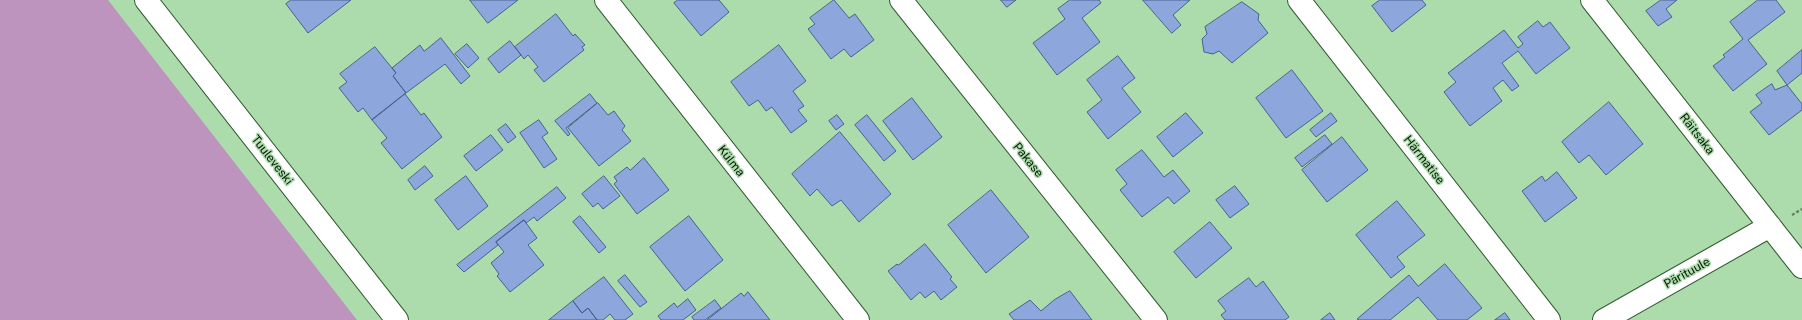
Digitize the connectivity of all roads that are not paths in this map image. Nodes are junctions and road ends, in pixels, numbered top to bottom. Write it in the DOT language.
graph roads {
  1 [pos="146,0"];
  2 [pos="606,0"];
  3 [pos="901,0"];
  4 [pos="1299,0"];
  5 [pos="1592,0"];
  6 [pos="1770,226"];
  7 [pos="1802,267"];
  8 [pos="397,320"];
  9 [pos="858,320"];
  10 [pos="1156,320"];
  11 [pos="1549,320"];
  12 [pos="1604,320"];
  1 -- 8 [label="street, Tuuleveski"];
  2 -- 9 [label="street, Külma"];
  3 -- 10 [label="street, Pakase"];
  4 -- 11 [label="street, Härmatise"];
  5 -- 6 [label="street, Räitsaka"];
  6 -- 7 [label="street, Räitsaka"];
  6 -- 12 [label="street, Pärituule"];
}
